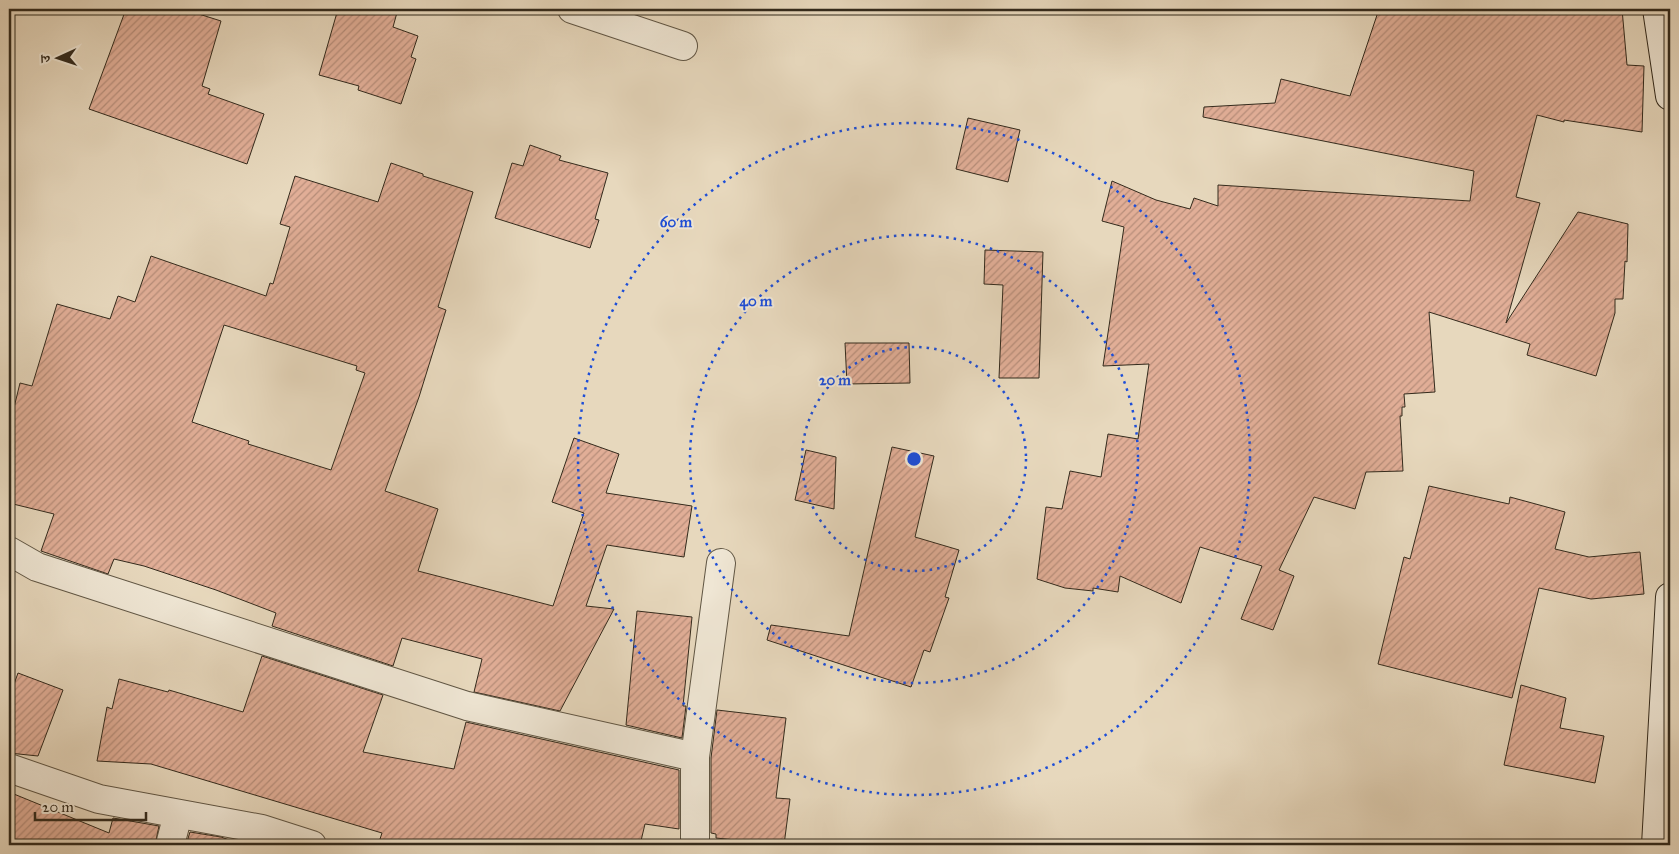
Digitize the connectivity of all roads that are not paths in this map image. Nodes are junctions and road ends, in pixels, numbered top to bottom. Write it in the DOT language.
graph roads {
  1 [pos="572,9"];
  2 [pos="1657,9"];
  3 [pos="683,46"];
  4 [pos="1670,96"];
  5 [pos="9,551"];
  6 [pos="721,563"];
  7 [pos="1670,597"];
  8 [pos="695,757"];
  9 [pos="9,768"];
  10 [pos="178,814"];
  11 [pos="170,845"];
  12 [pos="312,845"];
  13 [pos="695,845"];
  14 [pos="1656,845"];
  1 -- 3 [label="street"];
  2 -- 4 [label="street"];
  5 -- 8 [label="street"];
  6 -- 8 [label="street"];
  7 -- 14 [label="street"];
  8 -- 13 [label="street"];
  9 -- 10 [label="street"];
  10 -- 11 [label="street"];
  10 -- 12 [label="street"];
}
